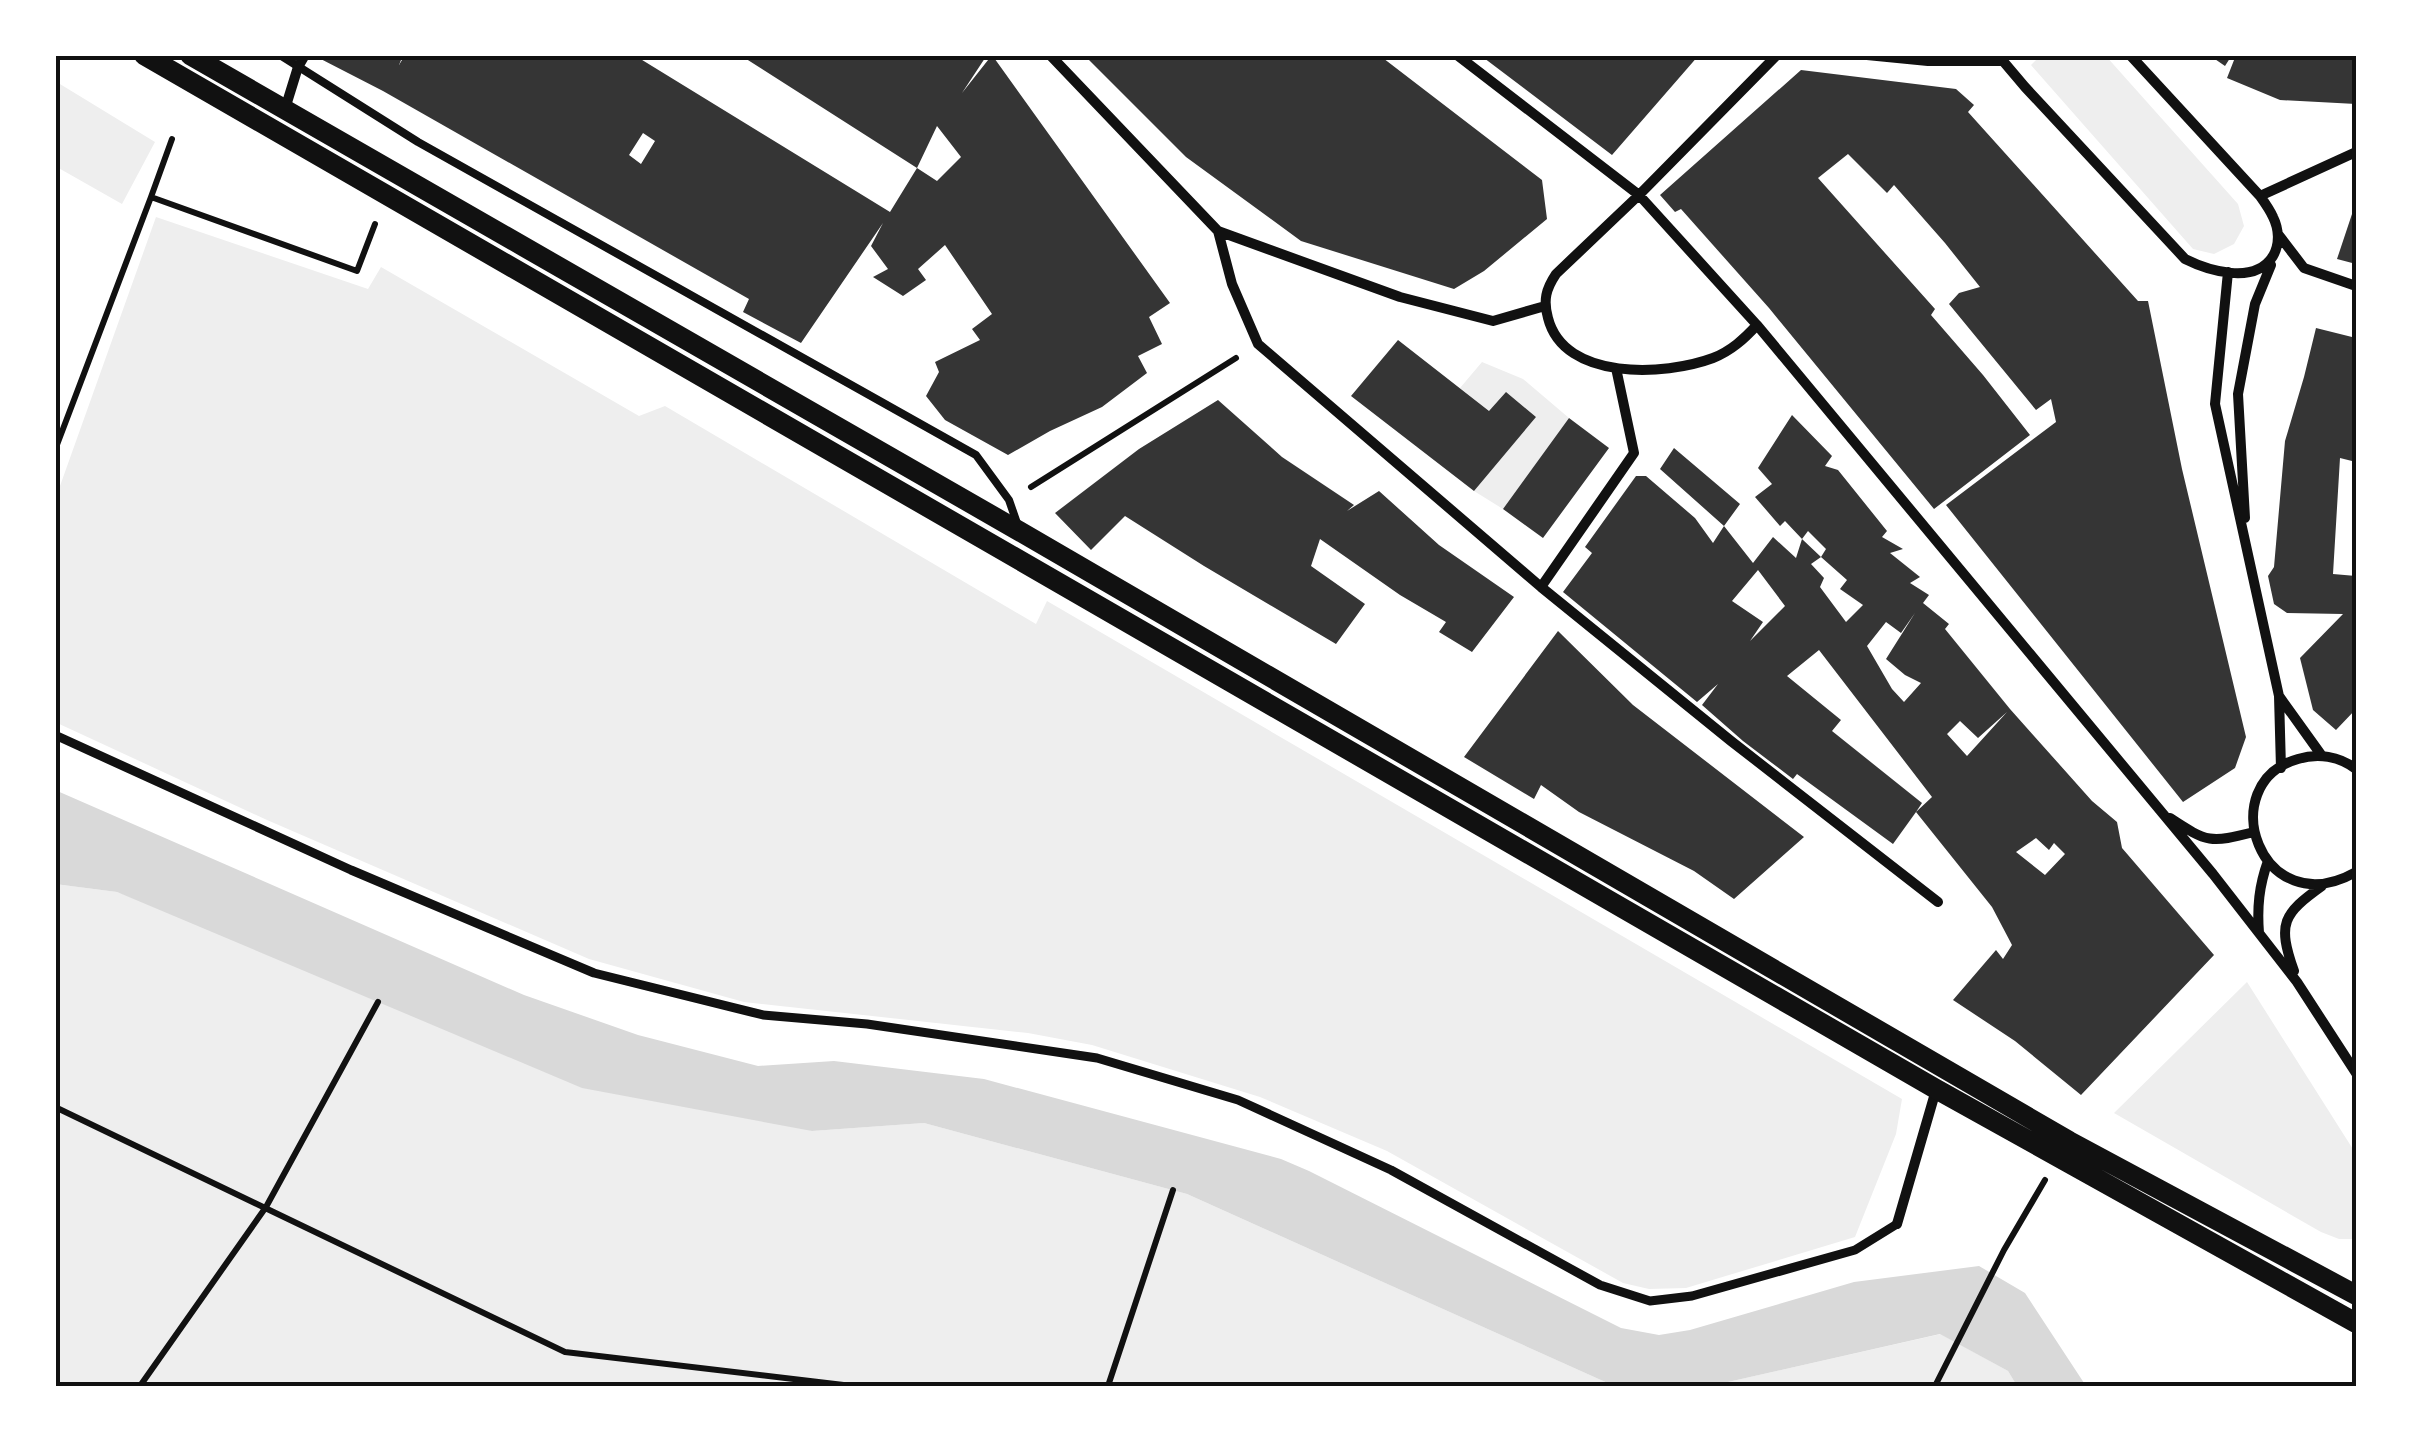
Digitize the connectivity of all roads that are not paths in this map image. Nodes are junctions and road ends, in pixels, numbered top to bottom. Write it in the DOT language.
graph roads {
  1 [pos="144,55"];
  2 [pos="190,55"];
  3 [pos="280,55"];
  4 [pos="305,55"];
  5 [pos="1050,55"];
  6 [pos="1457,55"];
  7 [pos="1777,55"];
  8 [pos="1867,55"];
  9 [pos="2130,55"];
  10 [pos="2003,58"];
  11 [pos="298,67"];
  12 [pos="285,109"];
  13 [pos="2356,152"];
  14 [pos="1639,195"];
  15 [pos="2260,196"];
  16 [pos="1218,231"];
  17 [pos="2278,234"];
  18 [pos="2276,250"];
  19 [pos="2228,272"];
  20 [pos="2356,286"];
  21 [pos="1544,306"];
  22 [pos="1757,325"];
  23 [pos="1616,368"];
  24 [pos="1019,530"];
  25 [pos="2248,554"];
  26 [pos="1541,587"];
  27 [pos="2279,696"];
  28 [pos="55,735"];
  29 [pos="2322,756"];
  30 [pos="2280,768"];
  31 [pos="2356,769"];
  32 [pos="2161,812"];
  33 [pos="2254,832"];
  34 [pos="2268,862"];
  35 [pos="2356,872"];
  36 [pos="2325,884"];
  37 [pos="1938,902"];
  38 [pos="2260,933"];
  39 [pos="2297,982"];
  40 [pos="2356,1072"];
  41 [pos="1936,1089"];
  42 [pos="1897,1224"];
  43 [pos="2333,1284"];
  44 [pos="2356,1286"];
  45 [pos="2356,1294"];
  46 [pos="2356,1323"];
  1 -- 41 [label="main road"];
  2 -- 12 [label="main road"];
  3 -- 11 [label="lane"];
  4 -- 11 [label="street"];
  5 -- 16 [label="street"];
  6 -- 14 [label="street"];
  7 -- 14 [label="street"];
  8 -- 10 [label="street"];
  9 -- 15 [label="street"];
  10 -- 19 [label="street"];
  11 -- 12 [label="street"];
  11 -- 24 [label="lane"];
  12 -- 24 [label="main road"];
  13 -- 15 [label="street"];
  14 -- 21 [label="street"];
  14 -- 22 [label="street"];
  15 -- 17 [label="street"];
  16 -- 21 [label="street"];
  16 -- 26 [label="street"];
  17 -- 18 [label="street"];
  17 -- 20 [label="street"];
  18 -- 19 [label="street"];
  18 -- 25 [label="street"];
  19 -- 25 [label="street"];
  21 -- 23 [label="street"];
  22 -- 23 [label="street"];
  22 -- 32 [label="street"];
  23 -- 26 [label="street"];
  24 -- 43 [label="main road"];
  25 -- 27 [label="street"];
  26 -- 37 [label="street"];
  27 -- 29 [label="street"];
  27 -- 30 [label="street"];
  28 -- 42 [label="street"];
  29 -- 30 [label="street"];
  29 -- 31 [label="street"];
  30 -- 33 [label="street"];
  32 -- 33 [label="street"];
  32 -- 38 [label="street"];
  33 -- 34 [label="street"];
  34 -- 36 [label="street"];
  34 -- 38 [label="street"];
  35 -- 36 [label="street"];
  36 -- 39 [label="street"];
  38 -- 39 [label="street"];
  39 -- 40 [label="street"];
  41 -- 42 [label="street"];
  41 -- 46 [label="main road"];
  43 -- 44 [label="street"];
  43 -- 45 [label="main road"];
}
